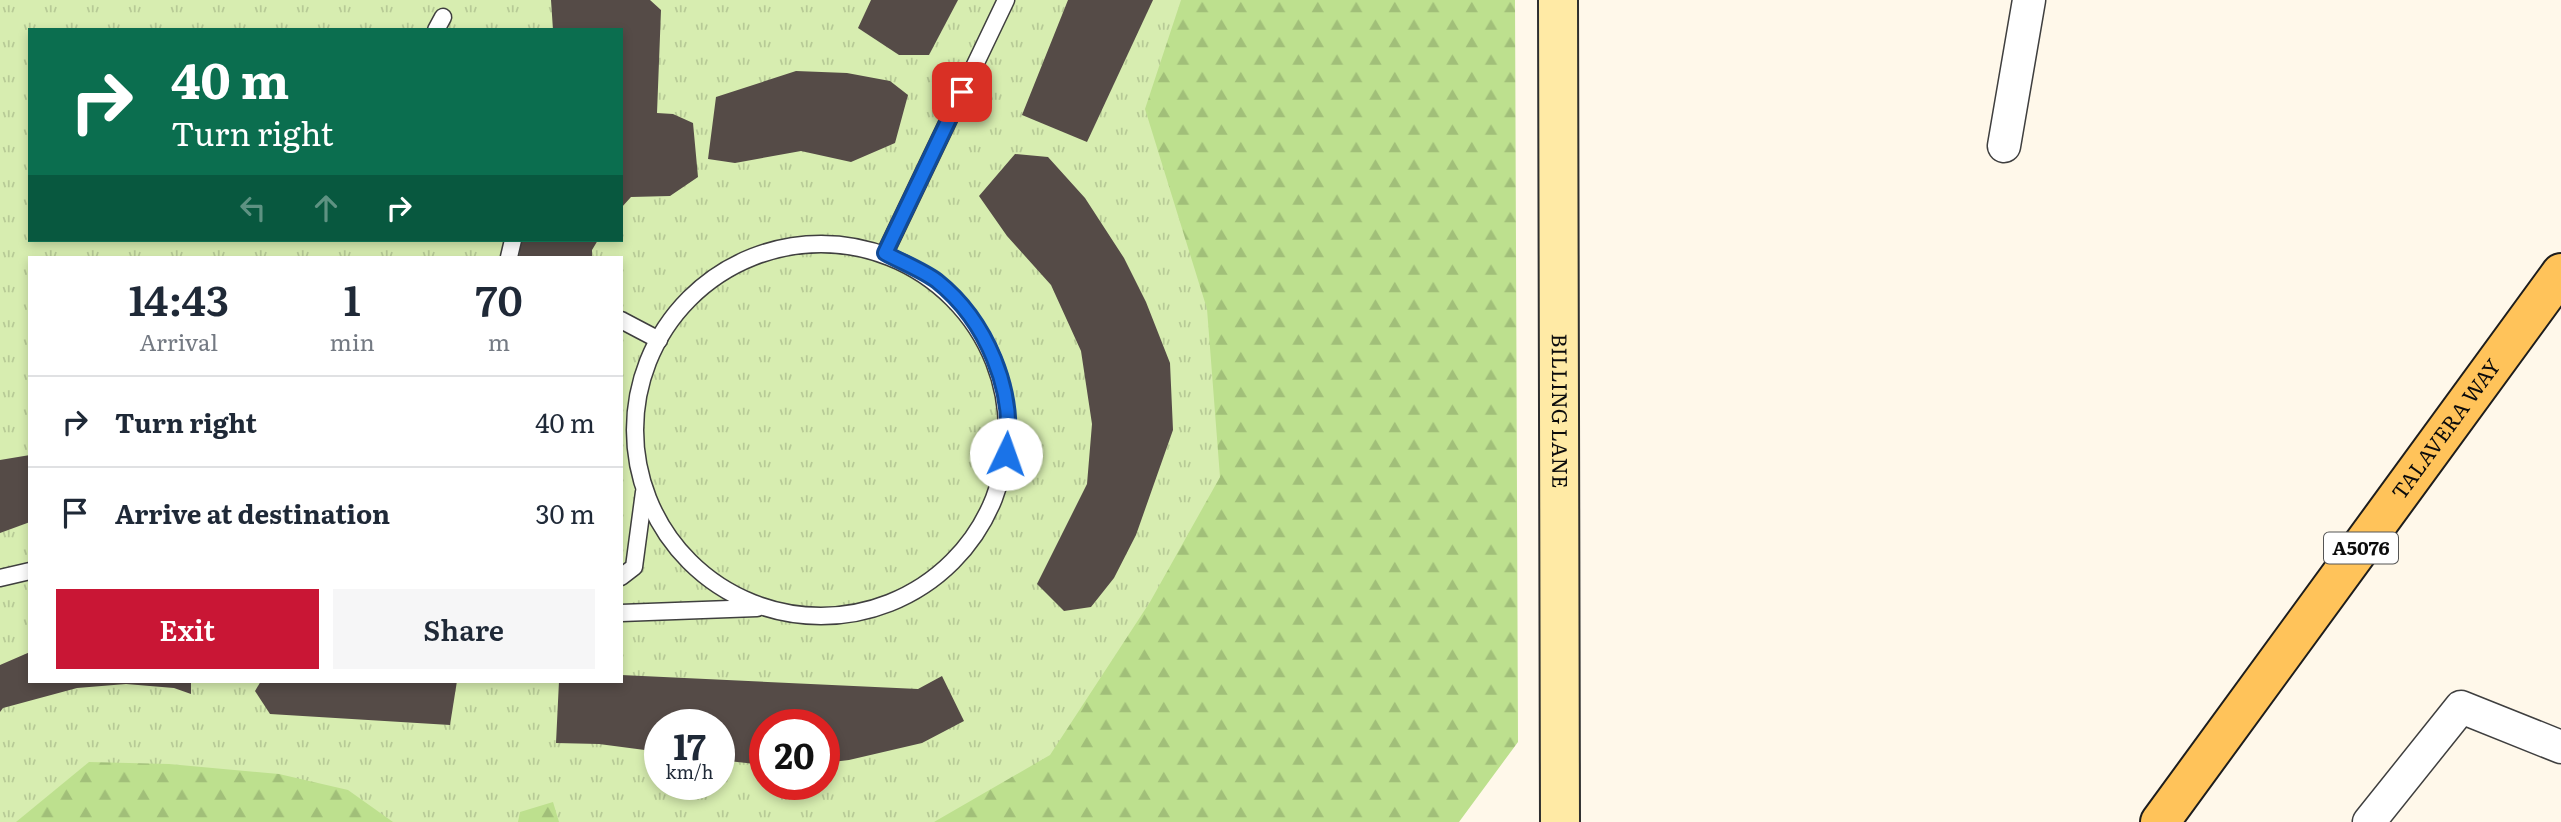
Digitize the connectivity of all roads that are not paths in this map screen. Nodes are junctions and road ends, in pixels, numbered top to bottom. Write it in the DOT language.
graph roads {
  1 [pos="1006,0"];
  2 [pos="1558,0"];
  3 [pos="2027,0"];
  4 [pos="2004,146"];
  5 [pos="885,253"];
  6 [pos="2561,273"];
  7 [pos="623,321"];
  8 [pos="659,340"];
  9 [pos="644,492"];
  10 [pos="28,571"];
  11 [pos="623,575"];
  12 [pos="0,578"];
  13 [pos="760,608"];
  14 [pos="623,613"];
  15 [pos="2561,747"];
  16 [pos="1560,822"];
  17 [pos="2161,822"];
  18 [pos="2369,822"];
  1 -- 5 [label="lane"];
  2 -- 16 [label="street, BILLING LANE"];
  3 -- 4 [label="street"];
  5 -- 8 [label="lane"];
  5 -- 13 [label="lane"];
  6 -- 17 [label="main road, TALAVERA WAY / A5076"];
  7 -- 8 [label="lane"];
  8 -- 9 [label="lane"];
  9 -- 11 [label="lane"];
  9 -- 13 [label="lane"];
  10 -- 12 [label="lane"];
  13 -- 14 [label="lane"];
  15 -- 18 [label="street"];
}
